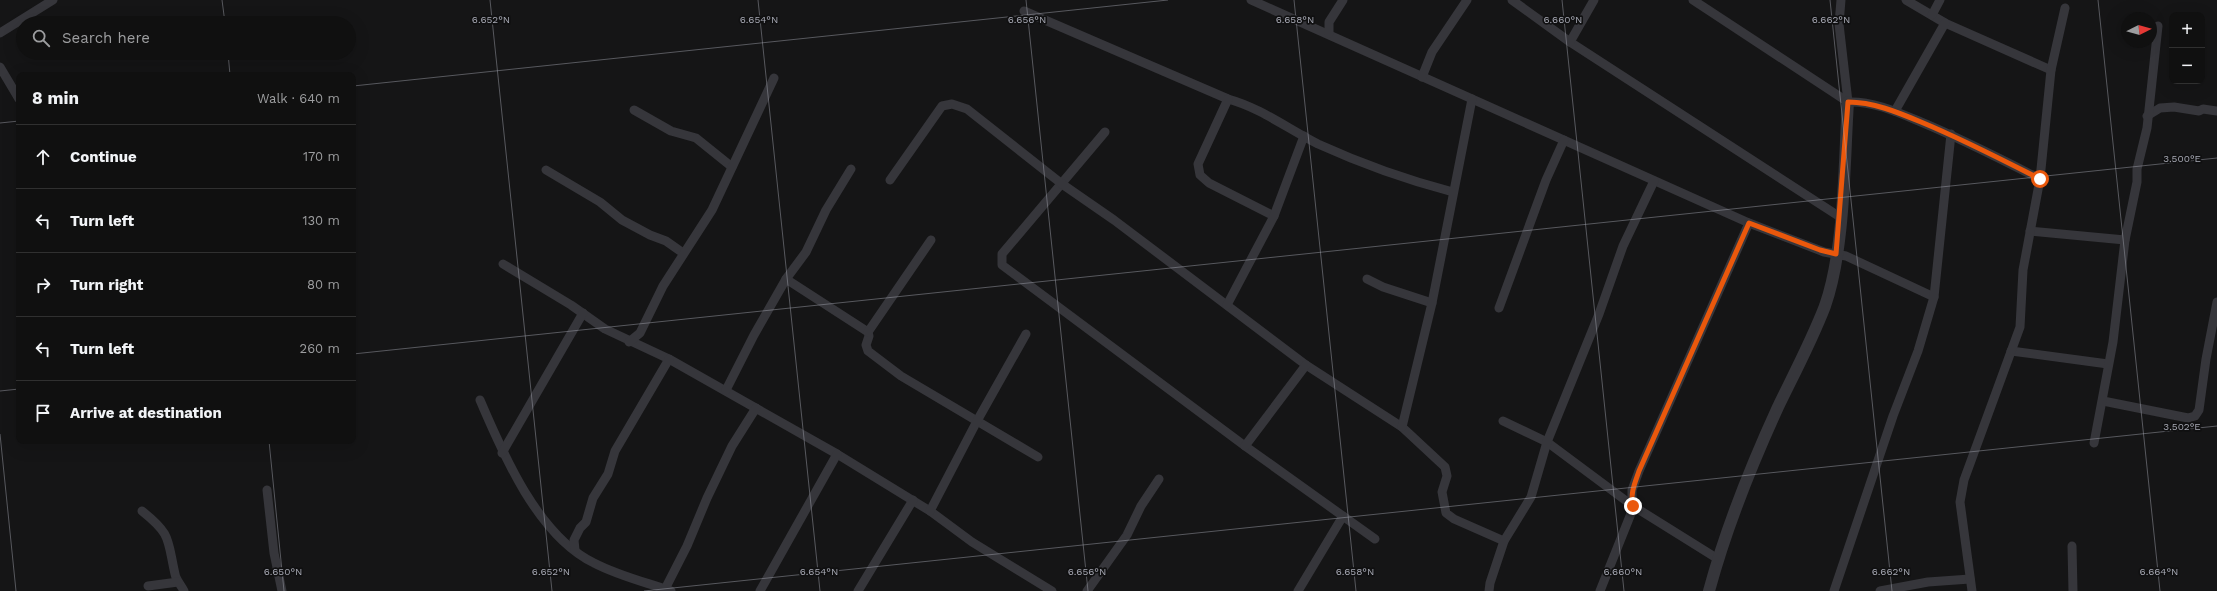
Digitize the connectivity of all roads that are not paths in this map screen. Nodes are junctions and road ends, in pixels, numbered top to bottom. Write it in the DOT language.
graph roads {
  1 [pos="53,0"];
  2 [pos="1251,0"];
  3 [pos="1343,0"];
  4 [pos="1467,0"];
  5 [pos="1512,0"];
  6 [pos="1594,0"];
  7 [pos="1693,0"];
  8 [pos="1841,0"];
  9 [pos="1906,0"];
  10 [pos="1940,0"];
  11 [pos="2064,8"];
  12 [pos="1024,11"];
  13 [pos="1932,15"];
  14 [pos="27,16"];
  15 [pos="16,23"];
  16 [pos="1944,23"];
  17 [pos="2158,26"];
  18 [pos="0,33"];
  19 [pos="1328,33"];
  20 [pos="1570,42"];
  21 [pos="0,68"];
  22 [pos="2051,70"];
  23 [pos="1422,76"];
  24 [pos="774,78"];
  25 [pos="16,94"];
  26 [pos="1228,99"];
  27 [pos="1472,100"];
  28 [pos="1848,102"];
  29 [pos="634,110"];
  30 [pos="1895,111"];
  31 [pos="2217,111"];
  32 [pos="2148,116"];
  33 [pos="1105,132"];
  34 [pos="1951,134"];
  35 [pos="1304,136"];
  36 [pos="1564,140"];
  37 [pos="732,167"];
  38 [pos="851,169"];
  39 [pos="546,170"];
  40 [pos="2040,179"];
  41 [pos="890,180"];
  42 [pos="1654,181"];
  43 [pos="1062,184"];
  44 [pos="1454,192"];
  45 [pos="1274,216"];
  46 [pos="1840,217"];
  47 [pos="1749,223"];
  48 [pos="2030,232"];
  49 [pos="931,240"];
  50 [pos="2125,240"];
  51 [pos="683,253"];
  52 [pos="1836,254"];
  53 [pos="503,264"];
  54 [pos="1367,278"];
  55 [pos="786,279"];
  56 [pos="1934,297"];
  57 [pos="1432,302"];
  58 [pos="2217,302"];
  59 [pos="1227,306"];
  60 [pos="1499,308"];
  61 [pos="583,313"];
  62 [pos="868,332"];
  63 [pos="640,333"];
  64 [pos="1026,334"];
  65 [pos="629,342"];
  66 [pos="643,348"];
  67 [pos="2011,351"];
  68 [pos="669,359"];
  69 [pos="2108,364"];
  70 [pos="1306,365"];
  71 [pos="726,390"];
  72 [pos="480,400"];
  73 [pos="2103,401"];
  74 [pos="756,408"];
  75 [pos="977,421"];
  76 [pos="1503,421"];
  77 [pos="1402,427"];
  78 [pos="1547,442"];
  79 [pos="2094,443"];
  80 [pos="1245,446"];
  81 [pos="502,453"];
  82 [pos="837,454"];
  83 [pos="1038,457"];
  84 [pos="1159,479"];
  85 [pos="267,490"];
  86 [pos="912,500"];
  87 [pos="1633,506"];
  88 [pos="142,511"];
  89 [pos="930,511"];
  90 [pos="1343,516"];
  91 [pos="1375,539"];
  92 [pos="1504,541"];
  93 [pos="2072,546"];
  94 [pos="575,550"];
  95 [pos="1718,559"];
  96 [pos="1970,579"];
  97 [pos="178,582"];
  98 [pos="148,586"];
  99 [pos="666,590"];
  100 [pos="184,591"];
  101 [pos="282,591"];
  102 [pos="760,591"];
  103 [pos="858,591"];
  104 [pos="1052,591"];
  105 [pos="1087,591"];
  106 [pos="1298,591"];
  107 [pos="1489,591"];
  108 [pos="1600,591"];
  109 [pos="1709,591"];
  110 [pos="1834,591"];
  111 [pos="1880,591"];
  112 [pos="1972,591"];
  113 [pos="2073,591"];
  1 -- 14 [label="street"];
  2 -- 19 [label="street"];
  3 -- 19 [label="street"];
  4 -- 23 [label="street"];
  5 -- 20 [label="street"];
  6 -- 20 [label="street"];
  7 -- 28 [label="street"];
  8 -- 28 [label="street"];
  9 -- 13 [label="street"];
  10 -- 13 [label="street"];
  11 -- 22 [label="street"];
  12 -- 26 [label="street"];
  13 -- 16 [label="street"];
  15 -- 18 [label="street"];
  16 -- 22 [label="street"];
  16 -- 30 [label="street"];
  17 -- 32 [label="street"];
  19 -- 23 [label="street"];
  20 -- 46 [label="street"];
  21 -- 25 [label="street"];
  22 -- 40 [label="street"];
  23 -- 27 [label="street"];
  24 -- 37 [label="street"];
  26 -- 35 [label="street"];
  26 -- 45 [label="street"];
  27 -- 36 [label="street"];
  27 -- 44 [label="street"];
  28 -- 30 [label="street"];
  28 -- 46 [label="street"];
  29 -- 37 [label="street"];
  30 -- 34 [label="street"];
  31 -- 32 [label="street"];
  32 -- 50 [label="street"];
  33 -- 43 [label="street"];
  34 -- 40 [label="street"];
  34 -- 56 [label="street"];
  35 -- 44 [label="street"];
  35 -- 45 [label="street"];
  36 -- 42 [label="street"];
  36 -- 60 [label="street"];
  37 -- 51 [label="street"];
  38 -- 55 [label="street"];
  39 -- 51 [label="street"];
  40 -- 48 [label="street"];
  41 -- 43 [label="street"];
  42 -- 47 [label="street"];
  42 -- 78 [label="street"];
  43 -- 59 [label="street"];
  43 -- 80 [label="street"];
  44 -- 57 [label="street"];
  45 -- 59 [label="street"];
  46 -- 52 [label="street"];
  47 -- 52 [label="street"];
  47 -- 87 [label="street"];
  48 -- 50 [label="street"];
  48 -- 67 [label="street"];
  49 -- 62 [label="street"];
  50 -- 69 [label="street"];
  51 -- 63 [label="street"];
  52 -- 56 [label="street"];
  52 -- 95 [label="street"];
  53 -- 61 [label="street"];
  54 -- 57 [label="street"];
  55 -- 62 [label="street"];
  55 -- 71 [label="street"];
  56 -- 110 [label="street"];
  57 -- 77 [label="street"];
  58 -- 73 [label="street"];
  59 -- 70 [label="street"];
  61 -- 65 [label="street"];
  61 -- 81 [label="street"];
  62 -- 75 [label="street"];
  63 -- 65 [label="street"];
  63 -- 66 [label="street"];
  64 -- 75 [label="street"];
  65 -- 66 [label="street"];
  66 -- 68 [label="street"];
  67 -- 69 [label="street"];
  67 -- 96 [label="street"];
  68 -- 71 [label="street"];
  68 -- 94 [label="street"];
  69 -- 73 [label="street"];
  70 -- 77 [label="street"];
  70 -- 80 [label="street"];
  71 -- 74 [label="street"];
  72 -- 81 [label="street"];
  73 -- 79 [label="street"];
  74 -- 82 [label="street"];
  74 -- 99 [label="street"];
  75 -- 83 [label="street"];
  75 -- 89 [label="street"];
  76 -- 78 [label="street"];
  77 -- 92 [label="street"];
  78 -- 87 [label="street"];
  78 -- 92 [label="street"];
  80 -- 90 [label="street"];
  81 -- 94 [label="street"];
  82 -- 86 [label="street"];
  82 -- 102 [label="street"];
  84 -- 105 [label="street"];
  85 -- 101 [label="street"];
  86 -- 89 [label="street"];
  86 -- 103 [label="street"];
  87 -- 95 [label="street"];
  87 -- 108 [label="street"];
  88 -- 97 [label="street"];
  89 -- 104 [label="street"];
  90 -- 91 [label="street"];
  90 -- 106 [label="street"];
  92 -- 107 [label="street"];
  93 -- 113 [label="street"];
  94 -- 99 [label="street"];
  95 -- 109 [label="street"];
  96 -- 111 [label="street"];
  96 -- 112 [label="street"];
  97 -- 98 [label="street"];
  97 -- 100 [label="street"];
}
